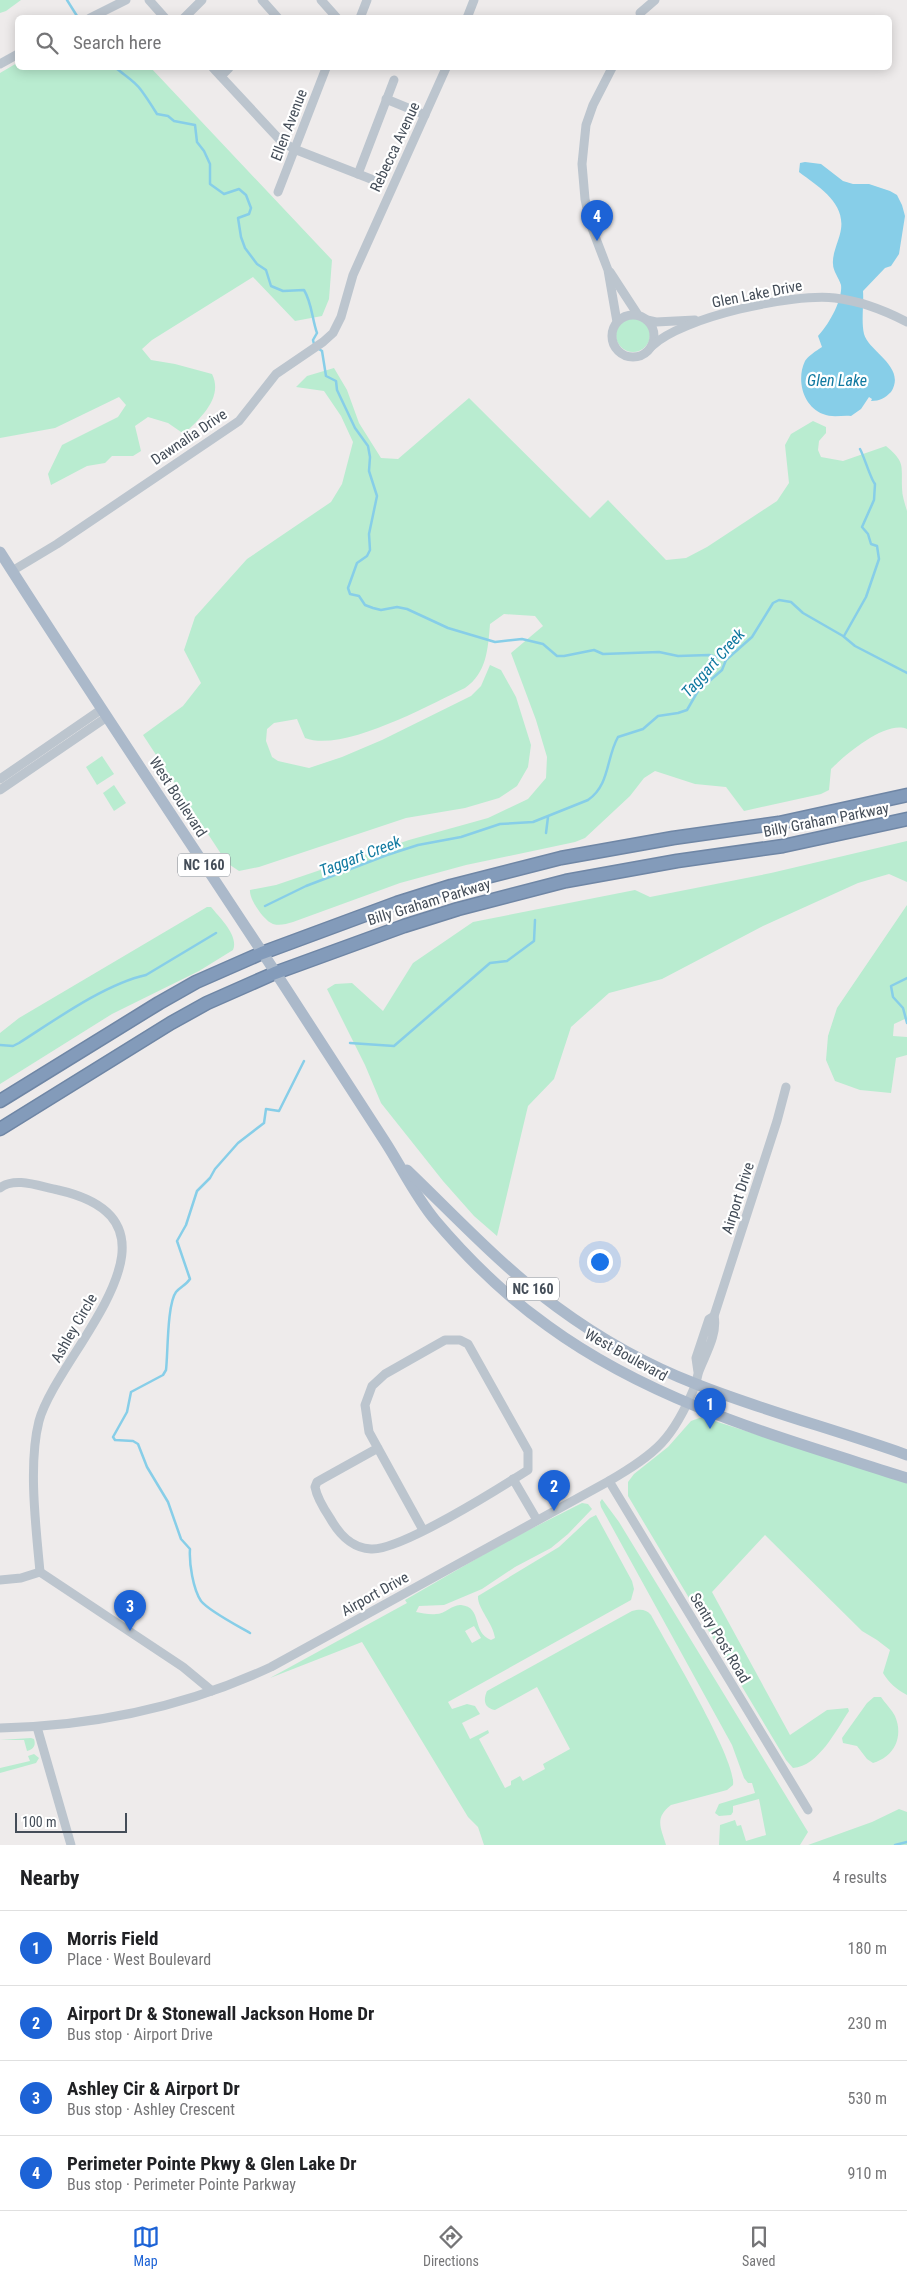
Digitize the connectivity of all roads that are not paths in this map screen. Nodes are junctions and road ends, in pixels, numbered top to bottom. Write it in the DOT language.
graph roads {
  1 [pos="126,0"];
  2 [pos="149,0"];
  3 [pos="202,0"];
  4 [pos="262,0"];
  5 [pos="321,0"];
  6 [pos="367,0"];
  7 [pos="474,0"];
  8 [pos="645,0"];
  9 [pos="655,0"];
  10 [pos="96,15"];
  11 [pos="162,15"];
  12 [pos="187,15"];
  13 [pos="275,15"];
  14 [pos="335,15"];
  15 [pos="361,15"];
  16 [pos="467,15"];
  17 [pos="639,15"];
  18 [pos="15,56"];
  19 [pos="0,64"];
  20 [pos="215,70"];
  21 [pos="227,70"];
  22 [pos="325,70"];
  23 [pos="445,70"];
  24 [pos="611,70"];
  25 [pos="221,76"];
  26 [pos="394,80"];
  27 [pos="386,99"];
  28 [pos="425,115"];
  29 [pos="294,149"];
  30 [pos="358,174"];
  31 [pos="376,181"];
  32 [pos="278,192"];
  33 [pos="369,239"];
  34 [pos="608,270"];
  35 [pos="638,315"];
  36 [pos="647,320"];
  37 [pos="698,320"];
  38 [pos="617,322"];
  39 [pos="907,322"];
  40 [pos="652,346"];
  41 [pos="0,552"];
  42 [pos="12,570"];
  43 [pos="105,713"];
  44 [pos="0,779"];
  45 [pos="0,790"];
  46 [pos="907,795"];
  47 [pos="907,819"];
  48 [pos="262,953"];
  49 [pos="275,973"];
  50 [pos="786,1088"];
  51 [pos="0,1101"];
  52 [pos="0,1129"];
  53 [pos="396,1160"];
  54 [pos="0,1188"];
  55 [pos="696,1384"];
  56 [pos="686,1404"];
  57 [pos="378,1448"];
  58 [pos="907,1455"];
  59 [pos="907,1478"];
  60 [pos="513,1480"];
  61 [pos="609,1481"];
  62 [pos="537,1520"];
  63 [pos="423,1530"];
  64 [pos="40,1572"];
  65 [pos="0,1580"];
  66 [pos="212,1691"];
  67 [pos="37,1727"];
  68 [pos="0,1728"];
  69 [pos="808,1810"];
  70 [pos="71,1845"];
  1 -- 10 [label="street"];
  2 -- 11 [label="street"];
  3 -- 12 [label="street"];
  4 -- 13 [label="street"];
  5 -- 14 [label="street"];
  6 -- 15 [label="street"];
  7 -- 16 [label="street"];
  8 -- 17 [label="street"];
  9 -- 17 [label="street"];
  18 -- 19 [label="street"];
  20 -- 25 [label="street"];
  21 -- 25 [label="street"];
  22 -- 29 [label="street, Ellen Avenue"];
  23 -- 28 [label="street, Rebecca Avenue"];
  24 -- 34 [label="street"];
  25 -- 29 [label="street"];
  26 -- 27 [label="street"];
  27 -- 28 [label="street"];
  27 -- 30 [label="street"];
  28 -- 33 [label="street, Rebecca Avenue"];
  29 -- 30 [label="street"];
  29 -- 32 [label="street, Ellen Avenue"];
  30 -- 31 [label="street"];
  33 -- 42 [label="street, Dawnalia Drive"];
  34 -- 35 [label="street"];
  34 -- 38 [label="street"];
  35 -- 36 [label="street"];
  35 -- 38 [label="street"];
  36 -- 37 [label="street, Glen Lake Drive"];
  36 -- 40 [label="street"];
  37 -- 39 [label="street, Glen Lake Drive"];
  37 -- 40 [label="street, Glen Lake Drive"];
  38 -- 40 [label="street"];
  41 -- 42 [label="main road, West Boulevard / NC 160"];
  42 -- 43 [label="main road, West Boulevard / NC 160"];
  43 -- 44 [label="street"];
  43 -- 45 [label="street"];
  43 -- 48 [label="main road, West Boulevard / NC 160"];
  46 -- 48 [label="highway, Billy Graham Parkway"];
  47 -- 49 [label="highway, Billy Graham Parkway"];
  48 -- 49 [label="main road, West Boulevard / NC 160"];
  48 -- 51 [label="highway, Billy Graham Parkway"];
  49 -- 52 [label="highway, Billy Graham Parkway"];
  49 -- 53 [label="main road, West Boulevard / NC 160"];
  50 -- 55 [label="street, Airport Drive"];
  53 -- 55 [label="main road, West Boulevard / NC 160"];
  53 -- 56 [label="main road, West Boulevard / NC 160"];
  54 -- 64 [label="street, Ashley Circle"];
  55 -- 56 [label="street, Airport Drive"];
  55 -- 58 [label="main road, West Boulevard / NC 160"];
  56 -- 59 [label="main road, West Boulevard / NC 160"];
  56 -- 61 [label="street, Airport Drive"];
  57 -- 60 [label="street"];
  57 -- 63 [label="street"];
  57 -- 63 [label="street"];
  60 -- 62 [label="street"];
  60 -- 63 [label="street"];
  61 -- 62 [label="street, Airport Drive"];
  61 -- 69 [label="street, Sentry Post Road"];
  62 -- 66 [label="street, Airport Drive"];
  64 -- 65 [label="street"];
  64 -- 66 [label="street"];
  66 -- 67 [label="street, Airport Drive"];
  67 -- 68 [label="street, Airport Drive"];
  67 -- 70 [label="street"];
}
